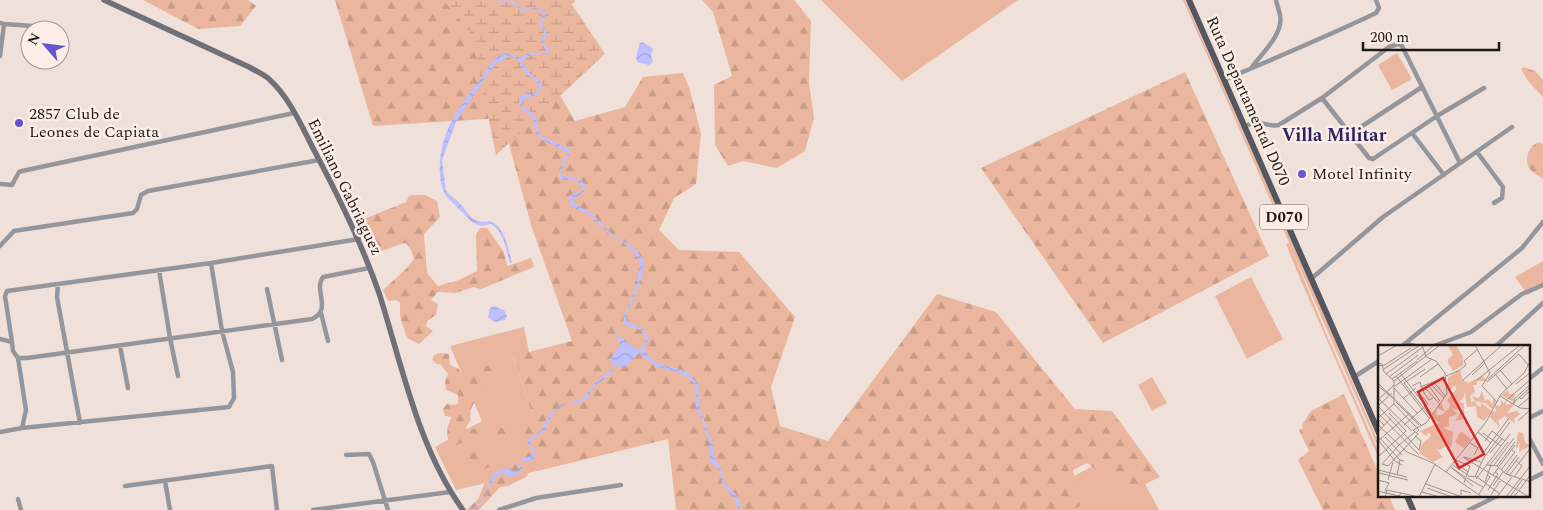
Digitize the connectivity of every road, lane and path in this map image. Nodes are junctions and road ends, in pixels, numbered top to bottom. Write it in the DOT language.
graph roads {
  1 [pos="104,0"];
  2 [pos="1189,0"];
  3 [pos="1276,0"];
  4 [pos="1376,0"];
  5 [pos="2,24"];
  6 [pos="20,25"];
  7 [pos="0,56"];
  8 [pos="1252,67"];
  9 [pos="1224,80"];
  10 [pos="1422,87"];
  11 [pos="1484,88"];
  12 [pos="1322,98"];
  13 [pos="294,113"];
  14 [pos="1437,116"];
  15 [pos="1244,127"];
  16 [pos="1512,127"];
  17 [pos="1412,133"];
  18 [pos="1350,134"];
  19 [pos="1477,152"];
  20 [pos="319,160"];
  21 [pos="1460,163"];
  22 [pos="1444,175"];
  23 [pos="0,184"];
  24 [pos="1494,203"];
  25 [pos="1543,222"];
  26 [pos="359,239"];
  27 [pos="0,246"];
  28 [pos="211,263"];
  29 [pos="369,268"];
  30 [pos="159,270"];
  31 [pos="1311,279"];
  32 [pos="58,284"];
  33 [pos="1543,285"];
  34 [pos="268,290"];
  35 [pos="1543,303"];
  36 [pos="320,313"];
  37 [pos="275,324"];
  38 [pos="222,330"];
  39 [pos="170,338"];
  40 [pos="0,339"];
  41 [pos="328,341"];
  42 [pos="12,342"];
  43 [pos="1404,345"];
  44 [pos="1437,345"];
  45 [pos="1497,345"];
  46 [pos="120,346"];
  47 [pos="67,353"];
  48 [pos="18,358"];
  49 [pos="282,360"];
  50 [pos="1378,362"];
  51 [pos="1543,368"];
  52 [pos="178,376"];
  53 [pos="1354,377"];
  54 [pos="1530,378"];
  55 [pos="128,388"];
  56 [pos="1543,411"];
  57 [pos="1530,418"];
  58 [pos="80,423"];
  59 [pos="22,428"];
  60 [pos="1378,431"];
  61 [pos="0,432"];
  62 [pos="1530,440"];
  63 [pos="346,456"];
  64 [pos="1543,464"];
  65 [pos="1543,473"];
  66 [pos="1530,480"];
  67 [pos="165,481"];
  68 [pos="621,485"];
  69 [pos="125,486"];
  70 [pos="450,492"];
  71 [pos="1408,498"];
  72 [pos="1493,498"];
  73 [pos="18,499"];
  74 [pos="386,501"];
  75 [pos="20,510"];
  76 [pos="170,510"];
  77 [pos="277,510"];
  78 [pos="313,510"];
  79 [pos="388,510"];
  80 [pos="463,510"];
  81 [pos="500,510"];
  82 [pos="1413,510"];
  83 [pos="1469,510"];
  1 -- 13 [label="main road, Emiliano Gabriaguez"];
  2 -- 9 [label="main road, Ruta Departamental D070 / D070"];
  3 -- 8 [label="street"];
  4 -- 8 [label="street"];
  5 -- 6 [label="street"];
  5 -- 7 [label="street"];
  8 -- 9 [label="street"];
  9 -- 15 [label="main road, Ruta Departamental D070 / D070"];
  10 -- 12 [label="street"];
  10 -- 14 [label="street"];
  10 -- 18 [label="street"];
  11 -- 14 [label="street"];
  12 -- 15 [label="street"];
  12 -- 18 [label="street"];
  13 -- 20 [label="main road, Emiliano Gabriaguez"];
  13 -- 23 [label="street"];
  14 -- 17 [label="street"];
  14 -- 21 [label="street"];
  15 -- 31 [label="main road, Ruta Departamental D070 / D070"];
  16 -- 19 [label="street"];
  17 -- 18 [label="street"];
  17 -- 22 [label="street"];
  19 -- 21 [label="street"];
  19 -- 24 [label="street"];
  20 -- 26 [label="main road, Emiliano Gabriaguez"];
  20 -- 27 [label="street"];
  21 -- 22 [label="street"];
  22 -- 31 [label="street"];
  25 -- 43 [label="street"];
  26 -- 28 [label="street"];
  26 -- 29 [label="main road, Emiliano Gabriaguez"];
  28 -- 30 [label="street"];
  28 -- 38 [label="street"];
  29 -- 36 [label="street"];
  29 -- 70 [label="main road, Emiliano Gabriaguez"];
  30 -- 32 [label="street"];
  30 -- 39 [label="street"];
  31 -- 53 [label="main road, Ruta Departamental D070 / D070"];
  32 -- 42 [label="street"];
  32 -- 47 [label="street"];
  33 -- 44 [label="street"];
  34 -- 37 [label="street"];
  35 -- 45 [label="street"];
  36 -- 37 [label="street"];
  36 -- 41 [label="street"];
  37 -- 38 [label="street"];
  37 -- 49 [label="street"];
  38 -- 39 [label="street"];
  38 -- 58 [label="street"];
  39 -- 46 [label="street"];
  39 -- 52 [label="street"];
  40 -- 42 [label="street"];
  42 -- 48 [label="street"];
  46 -- 47 [label="street"];
  46 -- 55 [label="street"];
  47 -- 48 [label="street"];
  47 -- 58 [label="street"];
  48 -- 59 [label="street"];
  50 -- 53 [label="street"];
  51 -- 54 [label="street"];
  53 -- 60 [label="main road, Ruta Departamental D070 / D070"];
  56 -- 57 [label="street"];
  58 -- 59 [label="street"];
  59 -- 61 [label="street"];
  62 -- 64 [label="street"];
  63 -- 74 [label="street"];
  65 -- 66 [label="street"];
  67 -- 69 [label="street"];
  67 -- 76 [label="street"];
  67 -- 77 [label="street"];
  68 -- 81 [label="street"];
  70 -- 74 [label="street"];
  70 -- 80 [label="main road, Emiliano Gabriaguez"];
  71 -- 82 [label="main road"];
  72 -- 83 [label="street"];
  73 -- 75 [label="street"];
  74 -- 78 [label="street"];
  74 -- 79 [label="street"];
}
